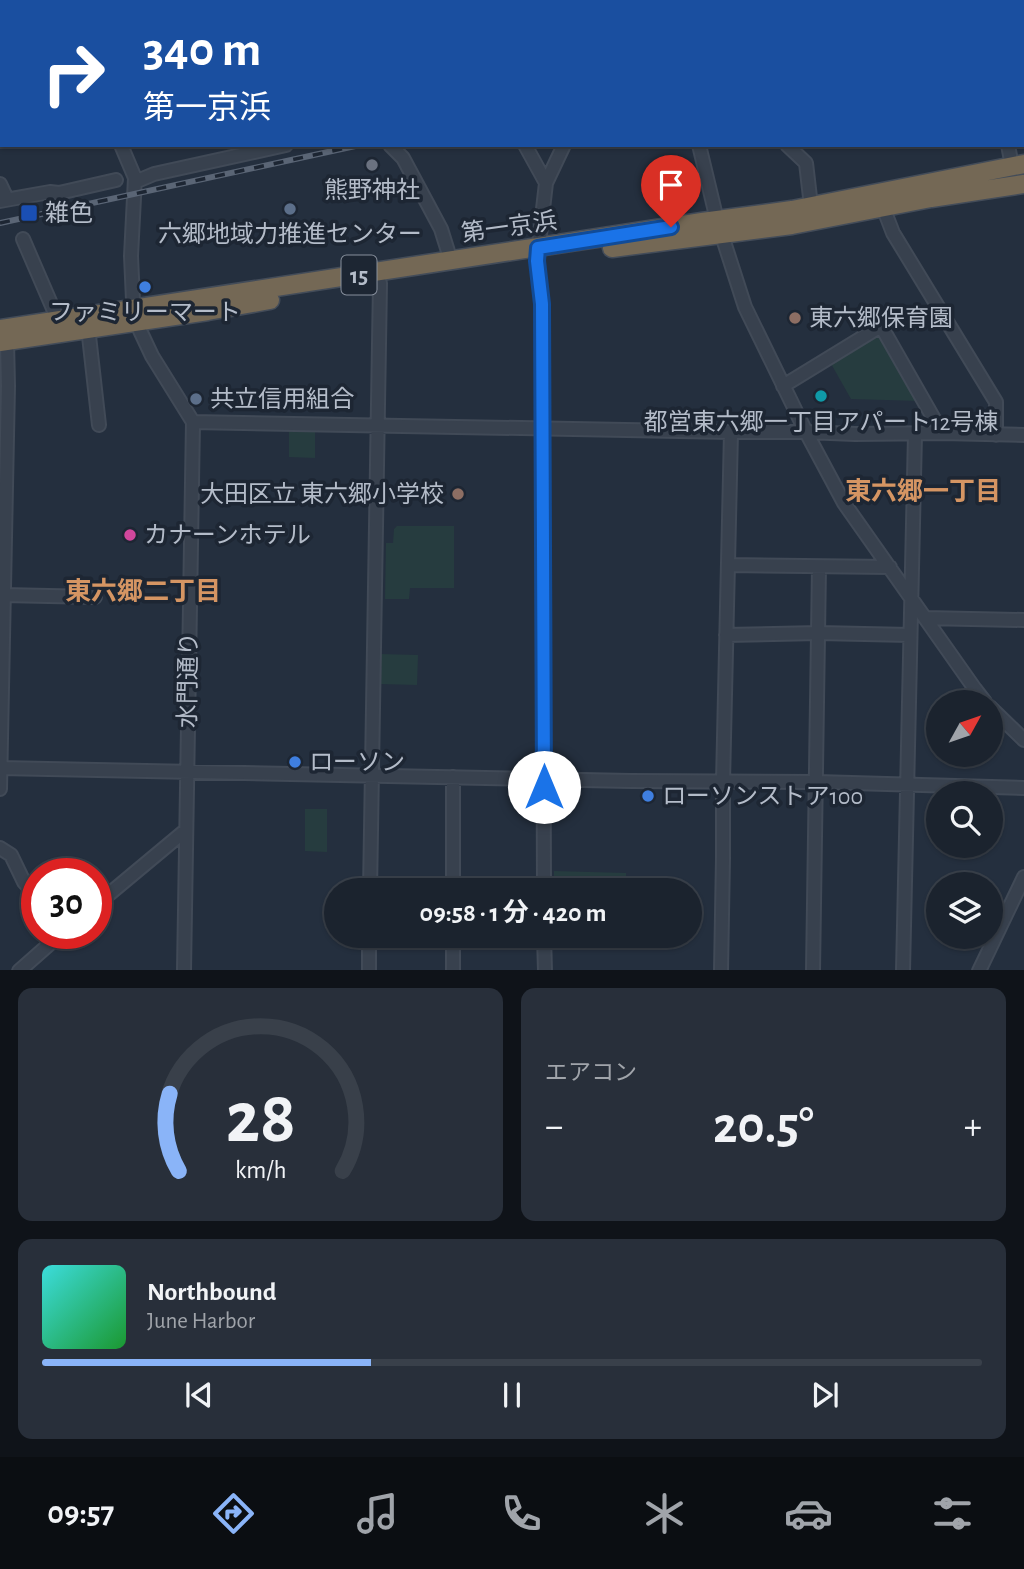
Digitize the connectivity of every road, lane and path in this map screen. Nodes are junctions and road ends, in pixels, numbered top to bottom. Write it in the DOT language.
graph roads {
  1 [pos="122,147"];
  2 [pos="267,147"];
  3 [pos="392,147"];
  4 [pos="526,147"];
  5 [pos="563,147"];
  6 [pos="699,147"];
  7 [pos="788,147"];
  8 [pos="1009,147"];
  9 [pos="239,150"];
  10 [pos="1018,165"];
  11 [pos="116,180"];
  12 [pos="135,182"];
  13 [pos="546,183"];
  14 [pos="0,184"];
  15 [pos="1024,184"];
  16 [pos="4,200"];
  17 [pos="811,206"];
  18 [pos="883,207"];
  19 [pos="719,227"];
  20 [pos="23,239"];
  21 [pos="537,254"];
  22 [pos="451,261"];
  23 [pos="380,284"];
  24 [pos="135,315"];
  25 [pos="58,320"];
  26 [pos="89,336"];
  27 [pos="2,337"];
  28 [pos="783,386"];
  29 [pos="193,422"];
  30 [pos="99,425"];
  31 [pos="378,426"];
  32 [pos="542,428"];
  33 [pos="731,432"];
  34 [pos="806,432"];
  35 [pos="942,433"];
  36 [pos="915,434"];
  37 [pos="996,435"];
  38 [pos="1024,435"];
  39 [pos="729,565"];
  40 [pos="819,567"];
  41 [pos="890,567"];
  42 [pos="3,595"];
  43 [pos="95,597"];
  44 [pos="912,598"];
  45 [pos="925,618"];
  46 [pos="1024,620"];
  47 [pos="819,633"];
  48 [pos="726,635"];
  49 [pos="910,635"];
  50 [pos="976,690"];
  51 [pos="1003,720"];
  52 [pos="1024,740"];
  53 [pos="1,768"];
  54 [pos="186,772"];
  55 [pos="372,776"];
  56 [pos="453,777"];
  57 [pos="544,779"];
  58 [pos="723,782"];
  59 [pos="817,782"];
  60 [pos="906,786"];
  61 [pos="1024,788"];
  62 [pos="0,789"];
  63 [pos="186,830"];
  64 [pos="0,848"];
  65 [pos="21,875"];
  66 [pos="1024,877"];
  67 [pos="370,878"];
  68 [pos="453,878"];
  69 [pos="544,878"];
  70 [pos="112,892"];
  71 [pos="369,948"];
  72 [pos="453,948"];
  73 [pos="544,948"];
  74 [pos="44,949"];
  75 [pos="20,970"];
  76 [pos="184,970"];
  77 [pos="369,970"];
  78 [pos="453,970"];
  79 [pos="545,970"];
  80 [pos="721,970"];
  81 [pos="813,970"];
  82 [pos="903,970"];
  83 [pos="980,970"];
  1 -- 12 [label="street"];
  2 -- 9 [label="street"];
  3 -- 22 [label="street"];
  4 -- 13 [label="street"];
  5 -- 13 [label="street"];
  6 -- 19 [label="street"];
  7 -- 17 [label="street"];
  8 -- 10 [label="street"];
  9 -- 12 [label="street"];
  10 -- 17 [label="highway, 第一京浜 / 15"];
  11 -- 16 [label="street"];
  12 -- 24 [label="street"];
  13 -- 21 [label="street"];
  14 -- 16 [label="street"];
  15 -- 18 [label="highway, 第一京浜 / 15"];
  17 -- 19 [label="highway, 第一京浜 / 15"];
  18 -- 19 [label="highway, 第一京浜 / 15"];
  18 -- 37 [label="street"];
  19 -- 21 [label="highway, 第一京浜 / 15"];
  19 -- 28 [label="street"];
  20 -- 25 [label="street"];
  21 -- 22 [label="highway, 第一京浜 / 15"];
  21 -- 23 [label="highway, 第一京浜 / 15"];
  21 -- 32 [label="street"];
  22 -- 24 [label="highway, 第一京浜 / 15"];
  23 -- 24 [label="highway, 第一京浜 / 15"];
  23 -- 31 [label="street"];
  24 -- 25 [label="highway, 第一京浜 / 15"];
  24 -- 27 [label="highway, 第一京浜 / 15"];
  24 -- 29 [label="street"];
  25 -- 27 [label="highway, 第一京浜 / 15"];
  26 -- 30 [label="street"];
  27 -- 42 [label="street"];
  28 -- 34 [label="street"];
  28 -- 35 [label="street"];
  29 -- 31 [label="street"];
  29 -- 54 [label="street, 水門通り"];
  31 -- 32 [label="street"];
  31 -- 55 [label="street"];
  32 -- 33 [label="street"];
  32 -- 57 [label="street"];
  33 -- 34 [label="street"];
  33 -- 39 [label="street"];
  34 -- 36 [label="street"];
  34 -- 41 [label="street"];
  35 -- 36 [label="street"];
  35 -- 37 [label="street"];
  36 -- 44 [label="street"];
  37 -- 38 [label="street"];
  39 -- 40 [label="street"];
  39 -- 48 [label="street"];
  40 -- 41 [label="street"];
  40 -- 47 [label="street"];
  41 -- 44 [label="street"];
  42 -- 43 [label="street"];
  42 -- 53 [label="street"];
  44 -- 45 [label="street"];
  44 -- 49 [label="street"];
  45 -- 46 [label="street"];
  45 -- 50 [label="street"];
  47 -- 48 [label="street"];
  47 -- 49 [label="street"];
  47 -- 59 [label="street"];
  48 -- 58 [label="street"];
  49 -- 60 [label="street"];
  51 -- 52 [label="street"];
  53 -- 54 [label="street"];
  53 -- 62 [label="street"];
  54 -- 55 [label="street"];
  54 -- 63 [label="street, 水門通り"];
  55 -- 56 [label="street"];
  55 -- 67 [label="street"];
  56 -- 57 [label="street"];
  56 -- 68 [label="street"];
  57 -- 58 [label="street"];
  57 -- 69 [label="street"];
  58 -- 59 [label="street"];
  58 -- 80 [label="street"];
  59 -- 60 [label="street"];
  59 -- 81 [label="street"];
  60 -- 61 [label="street"];
  60 -- 82 [label="street"];
  63 -- 70 [label="street"];
  63 -- 76 [label="street, 水門通り"];
  64 -- 65 [label="street"];
  66 -- 83 [label="street"];
  71 -- 77 [label="street"];
  72 -- 78 [label="street"];
  73 -- 79 [label="street"];
  74 -- 75 [label="street"];
}
